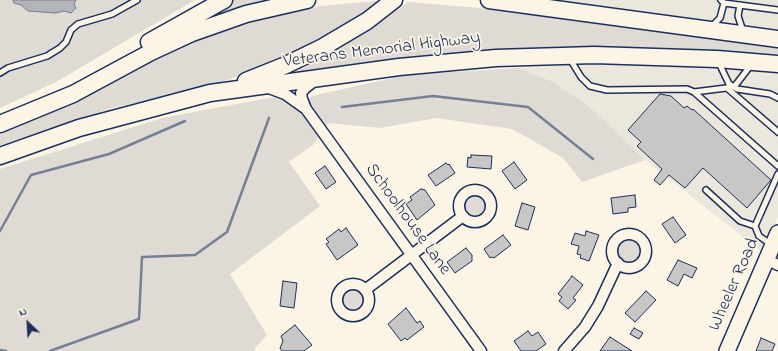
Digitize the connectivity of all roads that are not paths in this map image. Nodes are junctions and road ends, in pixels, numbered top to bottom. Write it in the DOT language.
graph roads {
  1 [pos="137,0"];
  2 [pos="224,0"];
  3 [pos="307,0"];
  4 [pos="394,0"];
  5 [pos="489,0"];
  6 [pos="536,0"];
  7 [pos="723,2"];
  8 [pos="740,5"];
  9 [pos="564,10"];
  10 [pos="778,10"];
  11 [pos="708,30"];
  12 [pos="746,35"];
  13 [pos="778,39"];
  14 [pos="569,56"];
  15 [pos="717,59"];
  16 [pos="754,62"];
  17 [pos="778,62"];
  18 [pos="0,73"];
  19 [pos="323,76"];
  20 [pos="262,86"];
  21 [pos="734,86"];
  22 [pos="727,88"];
  23 [pos="694,92"];
  24 [pos="210,93"];
  25 [pos="778,98"];
  26 [pos="306,109"];
  27 [pos="30,111"];
  28 [pos="0,124"];
  29 [pos="778,132"];
  30 [pos="0,156"];
  31 [pos="778,166"];
  32 [pos="778,174"];
  33 [pos="706,190"];
  34 [pos="463,216"];
  35 [pos="755,226"];
  36 [pos="774,251"];
  37 [pos="411,255"];
  38 [pos="618,263"];
  39 [pos="365,290"];
  40 [pos="481,351"];
  41 [pos="564,351"];
  42 [pos="727,351"];
  1 -- 18 [label="lane"];
  2 -- 27 [label="highway"];
  3 -- 27 [label="highway"];
  4 -- 24 [label="highway"];
  5 -- 9 [label="highway"];
  6 -- 9 [label="highway"];
  7 -- 8 [label="lane"];
  7 -- 11 [label="lane"];
  8 -- 10 [label="lane"];
  8 -- 12 [label="lane"];
  9 -- 11 [label="highway"];
  11 -- 12 [label="highway"];
  12 -- 13 [label="highway"];
  14 -- 15 [label="highway, Veterans Memorial Highway"];
  14 -- 19 [label="highway, Veterans Memorial Highway"];
  14 -- 23 [label="lane"];
  15 -- 16 [label="highway, Veterans Memorial Highway"];
  15 -- 21 [label="lane"];
  16 -- 17 [label="highway, Veterans Memorial Highway"];
  16 -- 21 [label="lane"];
  19 -- 20 [label="highway, Veterans Memorial Highway"];
  19 -- 26 [label="street, Schoolhouse Lane"];
  20 -- 24 [label="highway, Veterans Memorial Highway"];
  20 -- 26 [label="street, Schoolhouse Lane"];
  21 -- 22 [label="lane"];
  21 -- 25 [label="lane"];
  22 -- 23 [label="lane"];
  22 -- 29 [label="lane"];
  23 -- 31 [label="lane"];
  24 -- 30 [label="highway, Veterans Memorial Highway"];
  26 -- 37 [label="street, Schoolhouse Lane"];
  27 -- 28 [label="highway"];
  32 -- 35 [label="lane"];
  33 -- 35 [label="lane"];
  34 -- 37 [label="street"];
  35 -- 36 [label="lane"];
  36 -- 42 [label="main road, Wheeler Road"];
  37 -- 39 [label="street"];
  37 -- 40 [label="street, Schoolhouse Lane"];
  38 -- 41 [label="street"];
}
